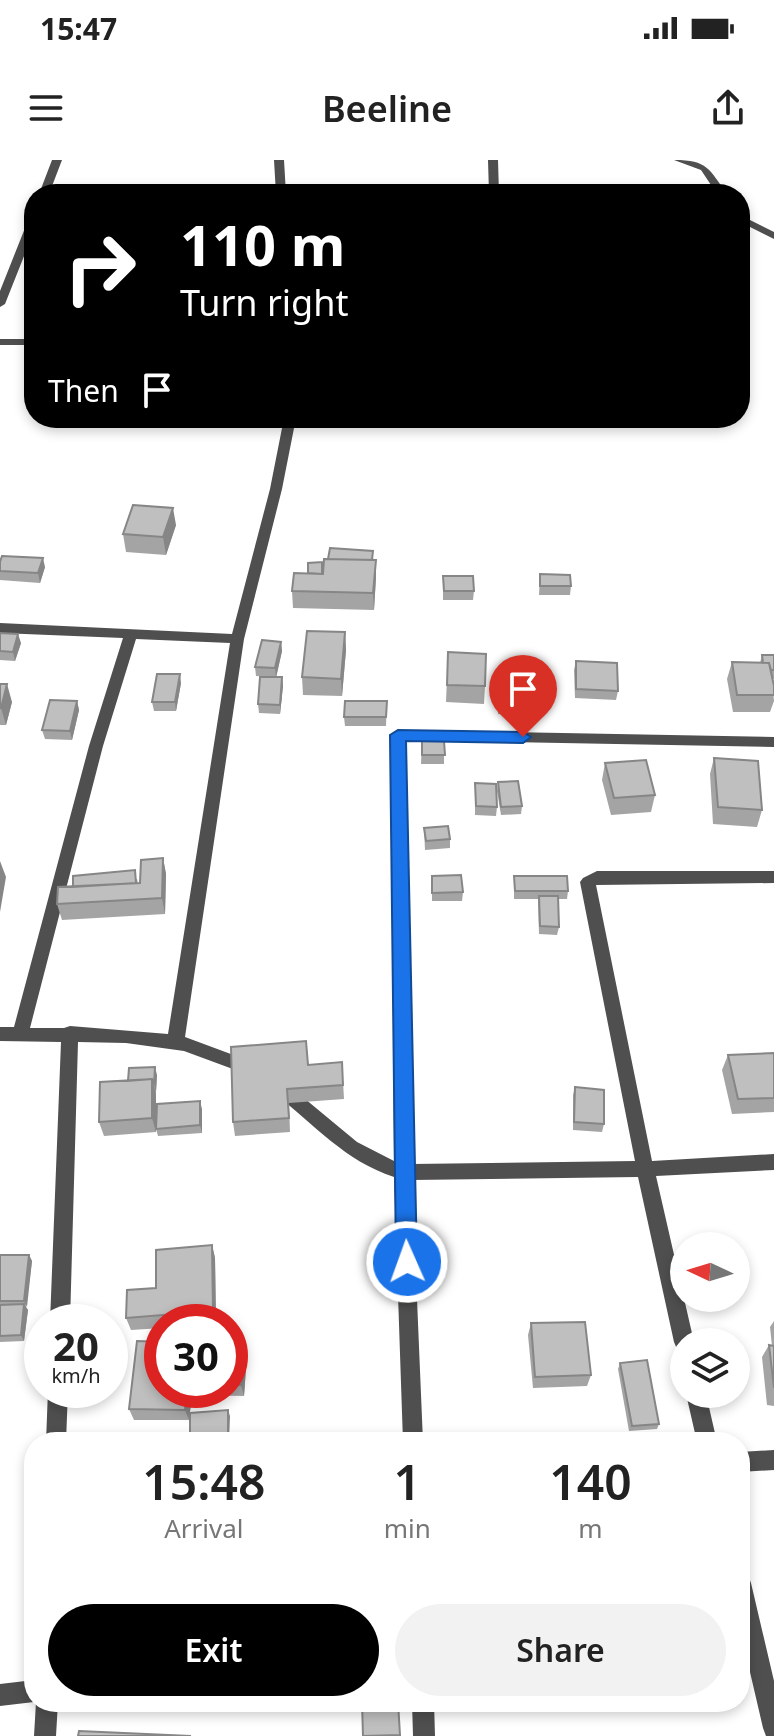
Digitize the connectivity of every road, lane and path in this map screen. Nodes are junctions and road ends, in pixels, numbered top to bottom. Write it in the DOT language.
graph roads {
  1 [pos="57,160"];
  2 [pos="279,160"];
  3 [pos="493,160"];
  4 [pos="679,160"];
  5 [pos="48,184"];
  6 [pos="280,184"];
  7 [pos="494,184"];
  8 [pos="715,184"];
  9 [pos="750,223"];
  10 [pos="774,236"];
  11 [pos="24,243"];
  12 [pos="0,304"];
  13 [pos="0,342"];
  14 [pos="24,342"];
  15 [pos="288,428"];
  16 [pos="0,628"];
  17 [pos="131,633"];
  18 [pos="237,639"];
  19 [pos="774,742"];
  20 [pos="774,877"];
  21 [pos="70,1033"];
  22 [pos="0,1034"];
  23 [pos="20,1035"];
  24 [pos="176,1039"];
  25 [pos="774,1162"];
  26 [pos="645,1169"];
  27 [pos="403,1172"];
  28 [pos="61,1304"];
  29 [pos="681,1328"];
  30 [pos="57,1408"];
  31 [pos="699,1408"];
  32 [pos="56,1432"];
  33 [pos="413,1432"];
  34 [pos="705,1432"];
  35 [pos="774,1460"];
  36 [pos="750,1461"];
  37 [pos="750,1626"];
  38 [pos="24,1692"];
  39 [pos="0,1695"];
  40 [pos="46,1712"];
  41 [pos="423,1712"];
  42 [pos="774,1728"];
  43 [pos="45,1736"];
  44 [pos="424,1736"];
  1 -- 5 [label="street"];
  2 -- 6 [label="street"];
  3 -- 7 [label="street"];
  4 -- 8 [label="street"];
  9 -- 10 [label="street"];
  11 -- 12 [label="street"];
  13 -- 14 [label="street"];
  15 -- 18 [label="street"];
  16 -- 17 [label="street"];
  17 -- 18 [label="street"];
  17 -- 23 [label="street"];
  18 -- 24 [label="street"];
  19 -- 27 [label="street"];
  20 -- 26 [label="street"];
  21 -- 23 [label="street"];
  21 -- 24 [label="street"];
  21 -- 28 [label="street"];
  22 -- 23 [label="street"];
  24 -- 27 [label="street"];
  25 -- 26 [label="street"];
  26 -- 27 [label="street"];
  26 -- 29 [label="street"];
  27 -- 33 [label="street"];
  30 -- 32 [label="street"];
  31 -- 34 [label="street"];
  35 -- 36 [label="street"];
  37 -- 42 [label="street"];
  38 -- 39 [label="street"];
  40 -- 43 [label="street"];
  41 -- 44 [label="street"];
}
